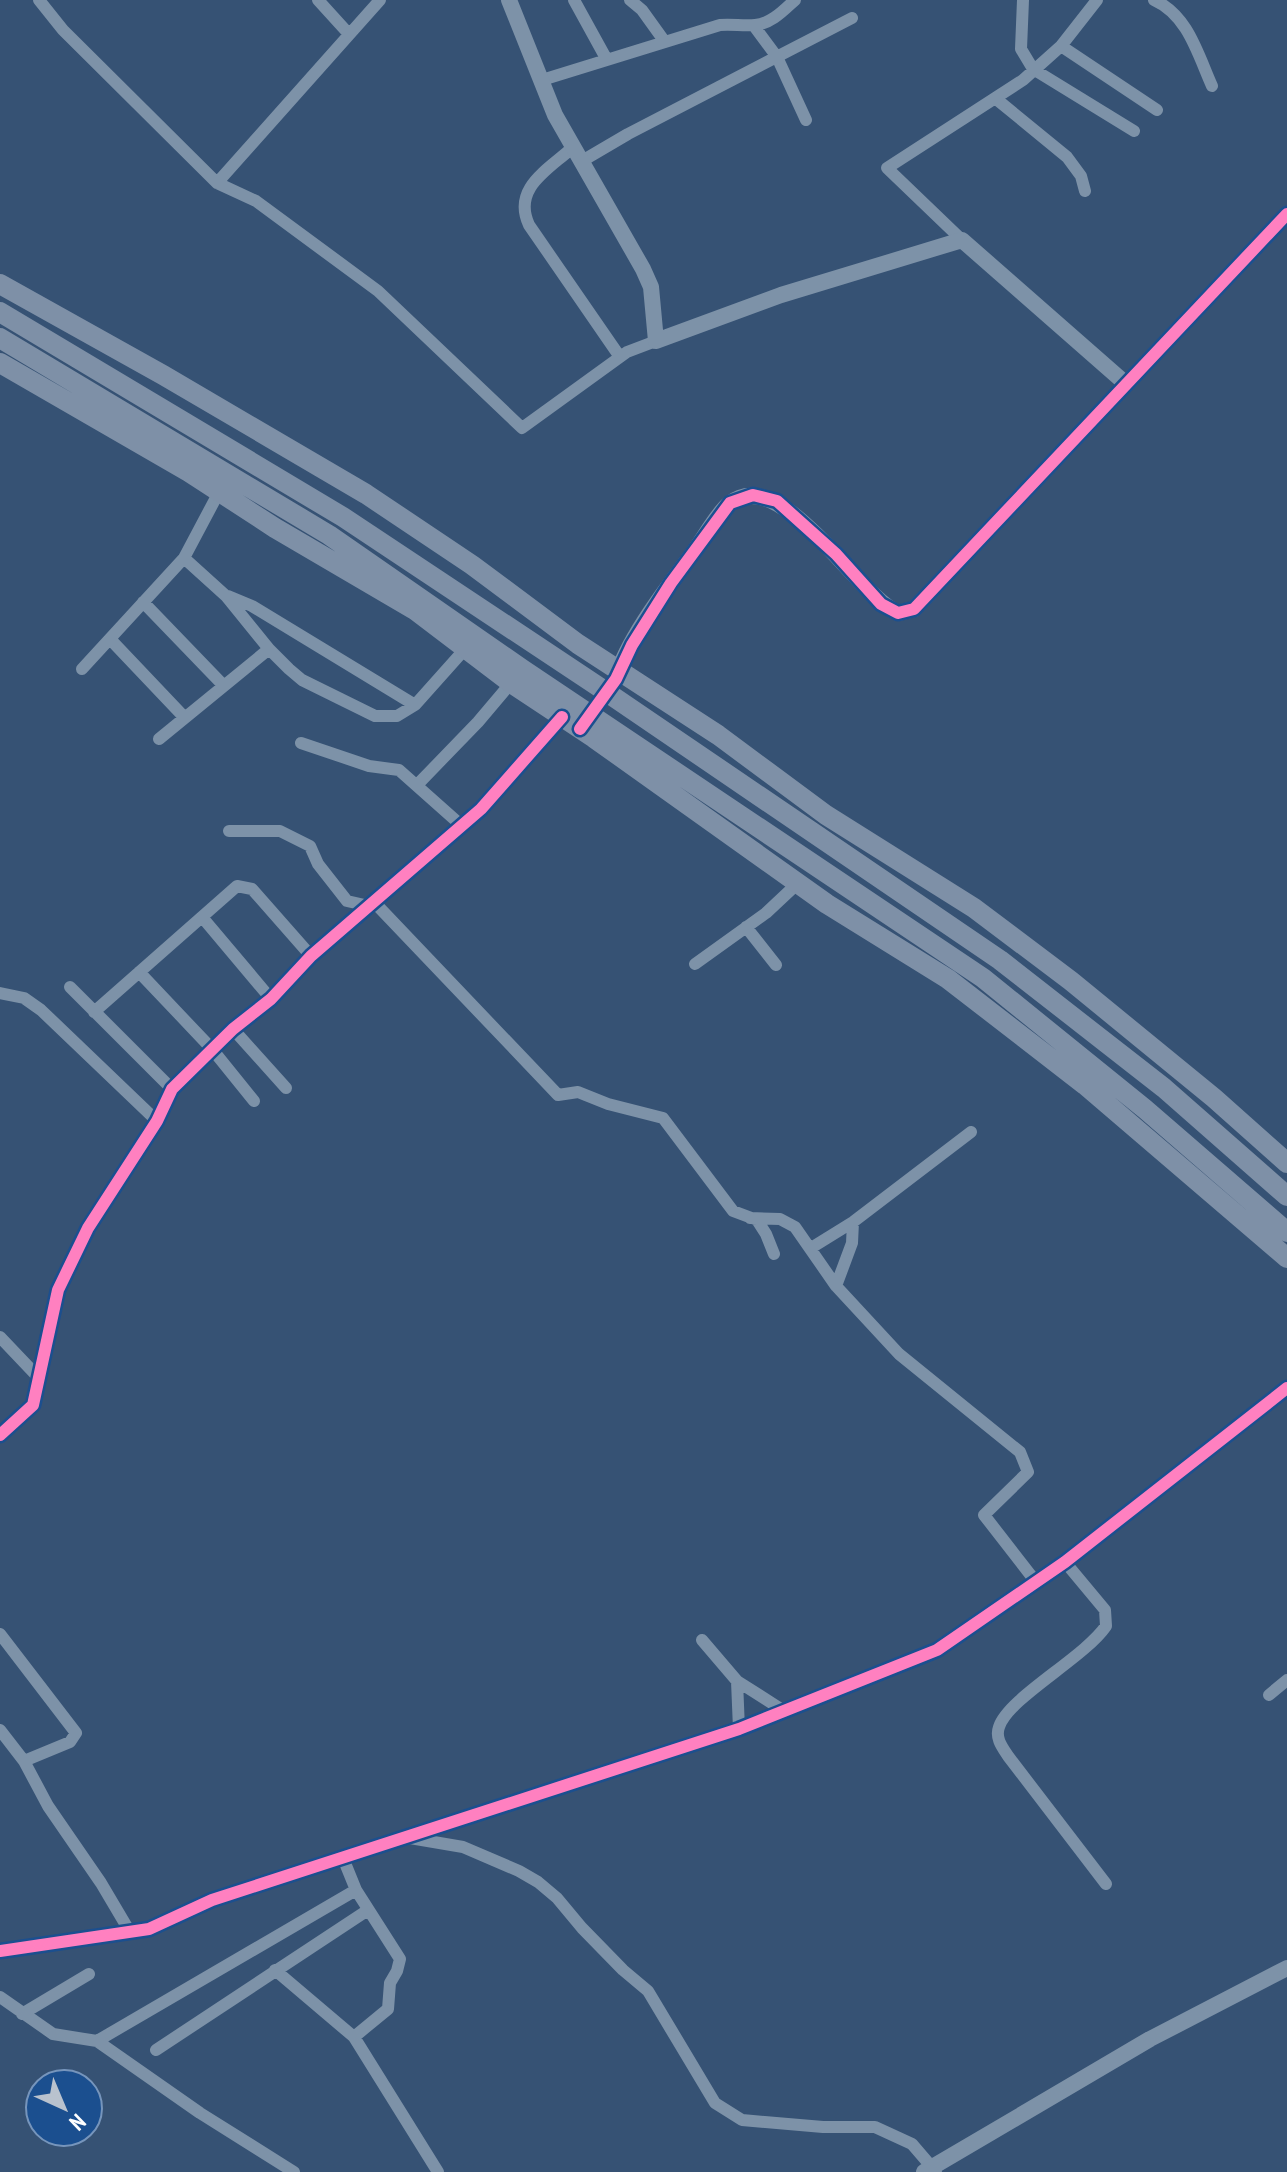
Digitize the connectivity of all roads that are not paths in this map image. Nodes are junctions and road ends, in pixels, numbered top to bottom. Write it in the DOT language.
graph roads {
  1 [pos="39,0"];
  2 [pos="318,0"];
  3 [pos="380,0"];
  4 [pos="509,0"];
  5 [pos="574,0"];
  6 [pos="630,0"];
  7 [pos="795,0"];
  8 [pos="1023,0"];
  9 [pos="1097,0"];
  10 [pos="1154,0"];
  11 [pos="852,18"];
  12 [pos="754,26"];
  13 [pos="348,33"];
  14 [pos="665,42"];
  15 [pos="1061,46"];
  16 [pos="777,57"];
  17 [pos="607,60"];
  18 [pos="1033,69"];
  19 [pos="542,80"];
  20 [pos="1212,86"];
  21 [pos="995,98"];
  22 [pos="1157,110"];
  23 [pos="806,120"];
  24 [pos="1134,131"];
  25 [pos="577,154"];
  26 [pos="217,183"];
  27 [pos="1085,191"];
  28 [pos="1287,214"];
  29 [pos="962,240"];
  30 [pos="0,284"];
  31 [pos="0,312"];
  32 [pos="0,338"];
  33 [pos="656,341"];
  34 [pos="620,357"];
  35 [pos="0,363"];
  36 [pos="1125,383"];
  37 [pos="219,492"];
  38 [pos="184,558"];
  39 [pos="226,596"];
  40 [pos="143,602"];
  41 [pos="110,639"];
  42 [pos="269,649"];
  43 [pos="465,649"];
  44 [pos="82,669"];
  45 [pos="618,675"];
  46 [pos="511,683"];
  47 [pos="224,686"];
  48 [pos="415,705"];
  49 [pos="562,717"];
  50 [pos="185,718"];
  51 [pos="159,739"];
  52 [pos="301,743"];
  53 [pos="418,784"];
  54 [pos="462,826"];
  55 [pos="229,831"];
  56 [pos="798,883"];
  57 [pos="372,904"];
  58 [pos="202,917"];
  59 [pos="746,927"];
  60 [pos="311,956"];
  61 [pos="695,964"];
  62 [pos="776,965"];
  63 [pos="139,972"];
  64 [pos="70,987"];
  65 [pos="0,993"];
  66 [pos="271,999"];
  67 [pos="94,1012"];
  68 [pos="233,1029"];
  69 [pos="212,1049"];
  70 [pos="286,1088"];
  71 [pos="172,1089"];
  72 [pos="254,1101"];
  73 [pos="157,1121"];
  74 [pos="971,1132"];
  75 [pos="1287,1163"];
  76 [pos="1287,1196"];
  77 [pos="750,1218"];
  78 [pos="853,1222"];
  79 [pos="1287,1232"];
  80 [pos="811,1248"];
  81 [pos="774,1254"];
  82 [pos="1287,1258"];
  83 [pos="836,1286"];
  84 [pos="0,1337"];
  85 [pos="39,1378"];
  86 [pos="1287,1388"];
  87 [pos="0,1435"];
  88 [pos="1065,1562"];
  89 [pos="1036,1582"];
  90 [pos="0,1634"];
  91 [pos="702,1640"];
  92 [pos="1287,1680"];
  93 [pos="737,1681"];
  94 [pos="1269,1695"];
  95 [pos="784,1711"];
  96 [pos="739,1729"];
  97 [pos="0,1730"];
  98 [pos="24,1761"];
  99 [pos="407,1838"];
  100 [pos="343,1858"];
  101 [pos="1106,1884"];
  102 [pos="356,1890"];
  103 [pos="368,1910"];
  104 [pos="130,1932"];
  105 [pos="0,1951"];
  106 [pos="1287,1968"];
  107 [pos="275,1970"];
  108 [pos="89,1974"];
  109 [pos="0,1997"];
  110 [pos="22,2014"];
  111 [pos="354,2037"];
  112 [pos="97,2041"];
  113 [pos="156,2050"];
  114 [pos="931,2171"];
  115 [pos="294,2172"];
  116 [pos="438,2172"];
  1 -- 26 [label="street"];
  2 -- 13 [label="street"];
  3 -- 13 [label="street"];
  4 -- 19 [label="street"];
  5 -- 17 [label="street"];
  6 -- 14 [label="street"];
  7 -- 12 [label="street"];
  8 -- 18 [label="street"];
  9 -- 15 [label="street"];
  10 -- 20 [label="street"];
  11 -- 16 [label="street"];
  12 -- 14 [label="street"];
  12 -- 16 [label="street"];
  13 -- 26 [label="street"];
  14 -- 17 [label="street"];
  15 -- 18 [label="street"];
  15 -- 22 [label="street"];
  16 -- 23 [label="street"];
  16 -- 25 [label="street"];
  17 -- 19 [label="street"];
  18 -- 21 [label="street"];
  18 -- 24 [label="street"];
  19 -- 25 [label="street"];
  21 -- 27 [label="street"];
  21 -- 29 [label="street"];
  25 -- 33 [label="street"];
  25 -- 34 [label="street"];
  26 -- 34 [label="street"];
  28 -- 36 [label="street"];
  29 -- 33 [label="street"];
  29 -- 36 [label="street"];
  30 -- 45 [label="highway"];
  31 -- 76 [label="highway"];
  32 -- 79 [label="highway"];
  33 -- 34 [label="street"];
  35 -- 37 [label="highway"];
  36 -- 45 [label="street"];
  37 -- 38 [label="street"];
  37 -- 43 [label="highway"];
  38 -- 39 [label="street"];
  38 -- 40 [label="street"];
  39 -- 42 [label="street"];
  39 -- 48 [label="street"];
  40 -- 41 [label="street"];
  40 -- 47 [label="street"];
  41 -- 44 [label="street"];
  41 -- 50 [label="street"];
  42 -- 47 [label="street"];
  42 -- 48 [label="street"];
  43 -- 46 [label="highway"];
  43 -- 48 [label="street"];
  45 -- 75 [label="highway"];
  46 -- 49 [label="highway"];
  46 -- 53 [label="street"];
  47 -- 50 [label="street"];
  49 -- 54 [label="street"];
  49 -- 56 [label="highway"];
  50 -- 51 [label="street"];
  52 -- 53 [label="street"];
  53 -- 54 [label="street"];
  54 -- 57 [label="street"];
  55 -- 57 [label="street"];
  56 -- 59 [label="street"];
  56 -- 82 [label="highway"];
  57 -- 60 [label="street"];
  57 -- 77 [label="street"];
  58 -- 60 [label="street"];
  58 -- 63 [label="street"];
  58 -- 66 [label="street"];
  59 -- 61 [label="street"];
  59 -- 62 [label="street"];
  60 -- 66 [label="street"];
  63 -- 67 [label="street"];
  63 -- 69 [label="street"];
  64 -- 67 [label="street"];
  65 -- 73 [label="street"];
  66 -- 68 [label="street"];
  67 -- 71 [label="street"];
  68 -- 69 [label="street"];
  68 -- 70 [label="street"];
  69 -- 71 [label="street"];
  69 -- 72 [label="street"];
  71 -- 73 [label="street"];
  73 -- 85 [label="street"];
  74 -- 78 [label="street"];
  77 -- 80 [label="street"];
  77 -- 81 [label="street"];
  78 -- 80 [label="street"];
  78 -- 83 [label="street"];
  80 -- 83 [label="street"];
  83 -- 89 [label="street"];
  84 -- 85 [label="street"];
  85 -- 87 [label="street"];
  86 -- 88 [label="street"];
  88 -- 89 [label="street"];
  88 -- 101 [label="street"];
  89 -- 95 [label="street"];
  90 -- 98 [label="street"];
  91 -- 93 [label="street"];
  92 -- 94 [label="street"];
  93 -- 95 [label="street"];
  93 -- 96 [label="street"];
  95 -- 96 [label="street"];
  96 -- 99 [label="street"];
  97 -- 98 [label="street"];
  98 -- 104 [label="street"];
  99 -- 100 [label="street"];
  99 -- 114 [label="street"];
  100 -- 102 [label="street"];
  100 -- 104 [label="street"];
  102 -- 103 [label="street"];
  102 -- 112 [label="street"];
  103 -- 107 [label="street"];
  103 -- 111 [label="street"];
  104 -- 105 [label="street"];
  106 -- 114 [label="street"];
  107 -- 111 [label="street"];
  107 -- 113 [label="street"];
  108 -- 110 [label="street"];
  109 -- 110 [label="street"];
  110 -- 112 [label="street"];
  111 -- 116 [label="street"];
  112 -- 115 [label="street"];
}
